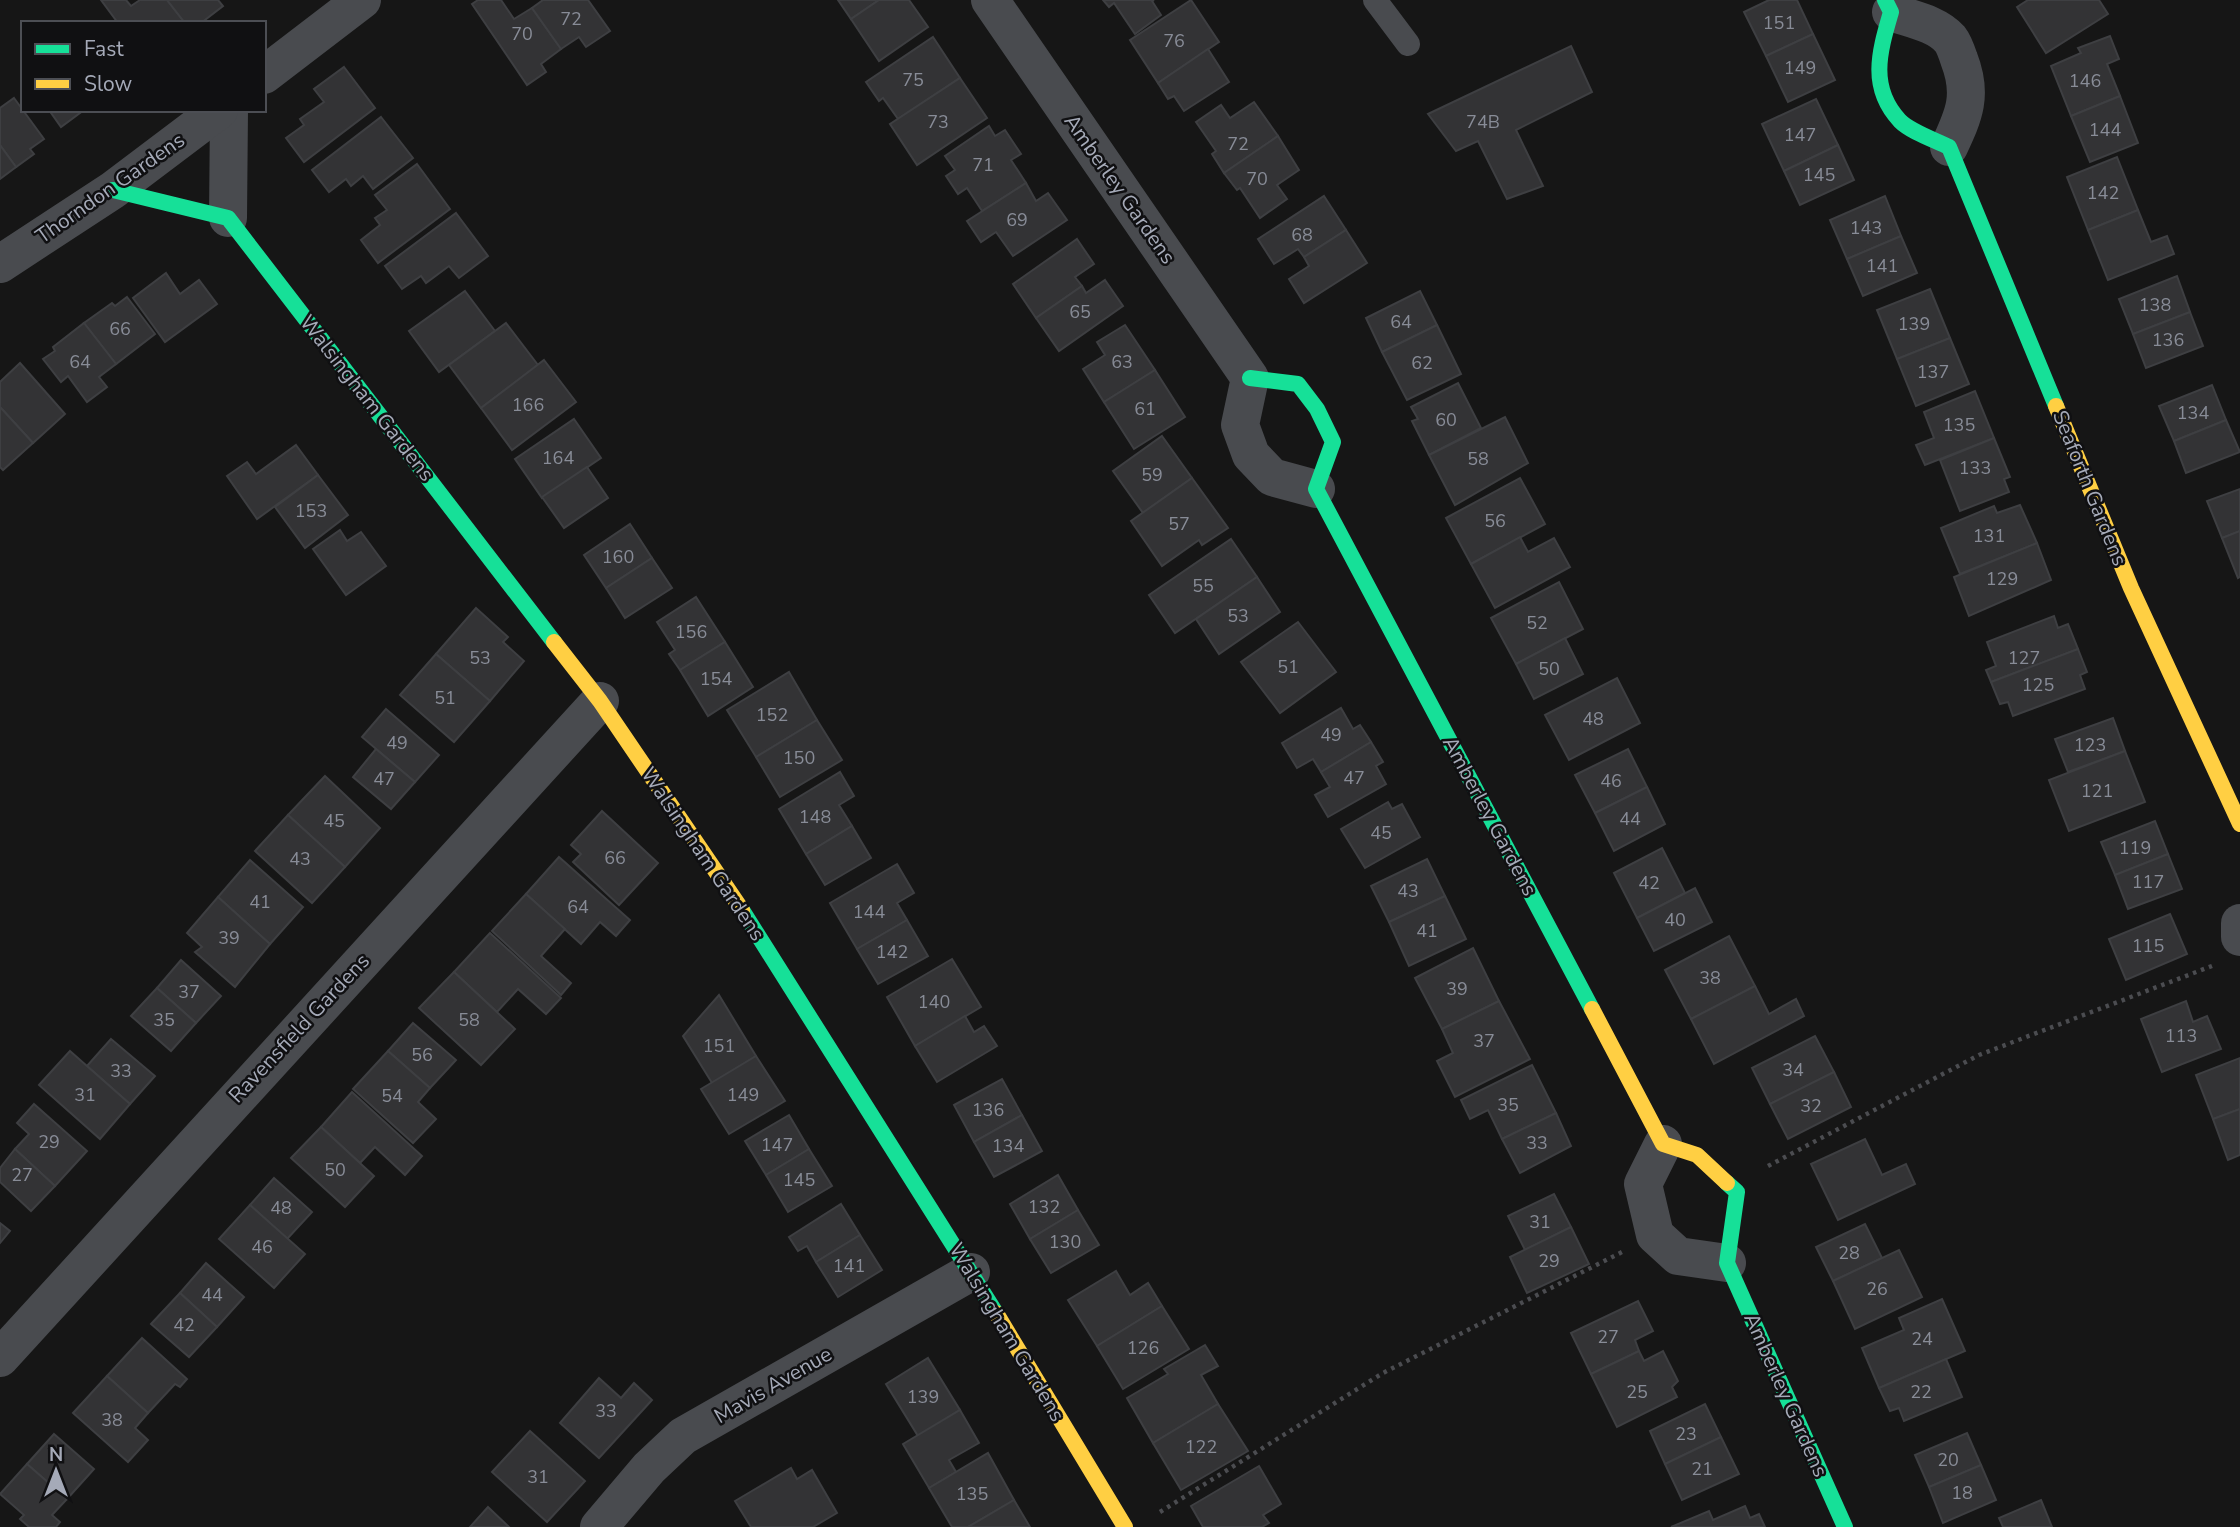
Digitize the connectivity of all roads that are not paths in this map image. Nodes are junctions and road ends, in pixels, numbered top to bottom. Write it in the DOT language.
graph roads {
  1 [pos="362,0"];
  2 [pos="990,0"];
  3 [pos="1375,0"];
  4 [pos="1888,6"];
  5 [pos="1409,44"];
  6 [pos="266,73"];
  7 [pos="216,112"];
  8 [pos="229,112"];
  9 [pos="1949,147"];
  10 [pos="113,190"];
  11 [pos="228,218"];
  12 [pos="0,264"];
  13 [pos="1250,378"];
  14 [pos="1316,489"];
  15 [pos="600,701"];
  16 [pos="2240,824"];
  17 [pos="2240,923"];
  18 [pos="2240,937"];
  19 [pos="1663,1144"];
  20 [pos="1727,1263"];
  21 [pos="971,1272"];
  22 [pos="0,1358"];
  23 [pos="599,1527"];
  24 [pos="1125,1527"];
  25 [pos="1845,1527"];
  1 -- 6 [label="street"];
  2 -- 13 [label="street, Amberley Gardens"];
  3 -- 5 [label="lane"];
  4 -- 9 [label="street"];
  4 -- 9 [label="street"];
  7 -- 10 [label="street, Thorndon Gardens"];
  8 -- 11 [label="street"];
  9 -- 16 [label="street, Seaforth Gardens"];
  10 -- 11 [label="street"];
  10 -- 12 [label="street, Thorndon Gardens"];
  11 -- 15 [label="street, Walsingham Gardens"];
  13 -- 14 [label="street"];
  13 -- 14 [label="street"];
  14 -- 19 [label="street, Amberley Gardens"];
  15 -- 21 [label="street, Walsingham Gardens"];
  15 -- 22 [label="street, Ravensfield Gardens"];
  17 -- 18 [label="street"];
  19 -- 20 [label="street"];
  19 -- 20 [label="street"];
  20 -- 25 [label="street, Amberley Gardens"];
  21 -- 23 [label="street, Mavis Avenue"];
  21 -- 24 [label="street, Walsingham Gardens"];
}
